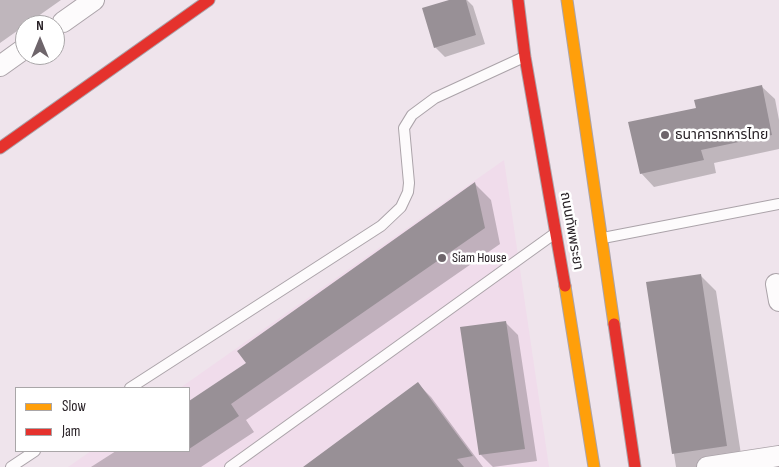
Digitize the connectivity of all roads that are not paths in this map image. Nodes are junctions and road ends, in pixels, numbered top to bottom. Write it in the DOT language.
graph roads {
  1 [pos="94,0"];
  2 [pos="209,0"];
  3 [pos="518,0"];
  4 [pos="567,0"];
  5 [pos="65,21"];
  6 [pos="15,55"];
  7 [pos="525,57"];
  8 [pos="0,66"];
  9 [pos="0,148"];
  10 [pos="779,204"];
  11 [pos="557,232"];
  12 [pos="600,239"];
  13 [pos="132,387"];
  14 [pos="34,452"];
  15 [pos="779,456"];
  16 [pos="11,467"];
  17 [pos="230,467"];
  18 [pos="594,467"];
  19 [pos="635,467"];
  20 [pos="707,467"];
  1 -- 5 [label="street"];
  2 -- 9 [label="main road"];
  3 -- 7 [label="main road, ถนนทัพพระยา"];
  4 -- 12 [label="main road, ถนนทัพพระยา"];
  6 -- 8 [label="street"];
  7 -- 11 [label="main road, ถนนทัพพระยา"];
  7 -- 13 [label="lane"];
  10 -- 12 [label="lane"];
  11 -- 17 [label="lane"];
  11 -- 18 [label="main road, ถนนทัพพระยา"];
  12 -- 19 [label="main road, ถนนทัพพระยา"];
  14 -- 16 [label="lane"];
  15 -- 20 [label="street"];
}
